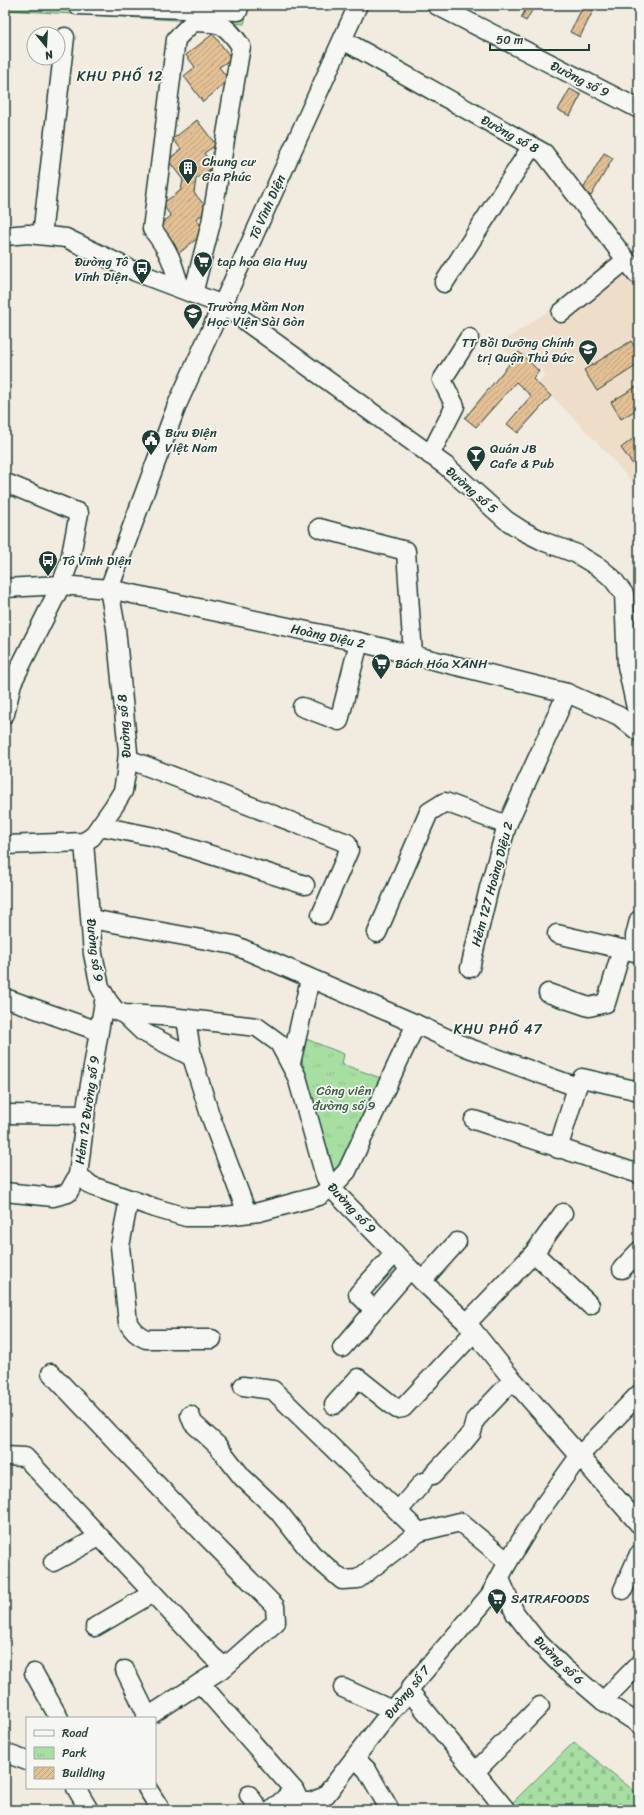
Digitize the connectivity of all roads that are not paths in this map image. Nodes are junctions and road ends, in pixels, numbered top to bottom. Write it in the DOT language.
graph roads {
  1 [pos="77,5"];
  2 [pos="240,5"];
  3 [pos="358,5"];
  4 [pos="436,5"];
  5 [pos="343,40"];
  6 [pos="62,66"];
  7 [pos="639,109"];
  8 [pos="532,146"];
  9 [pos="5,236"];
  10 [pos="42,236"];
  11 [pos="626,260"];
  12 [pos="637,274"];
  13 [pos="444,283"];
  14 [pos="186,291"];
  15 [pos="223,305"];
  16 [pos="561,314"];
  17 [pos="469,338"];
  18 [pos="430,455"];
  19 [pos="6,483"];
  20 [pos="319,528"];
  21 [pos="62,585"];
  22 [pos="5,588"];
  23 [pos="109,589"];
  24 [pos="359,642"];
  25 [pos="633,647"];
  26 [pos="413,655"];
  27 [pos="567,693"];
  28 [pos="302,707"];
  29 [pos="5,714"];
  30 [pos="639,715"];
  31 [pos="639,732"];
  32 [pos="128,759"];
  33 [pos="507,825"];
  34 [pos="100,826"];
  35 [pos="84,842"];
  36 [pos="5,844"];
  37 [pos="305,885"];
  38 [pos="321,915"];
  39 [pos="91,919"];
  40 [pos="377,933"];
  41 [pos="557,934"];
  42 [pos="622,949"];
  43 [pos="639,954"];
  44 [pos="470,968"];
  45 [pos="310,978"];
  46 [pos="548,993"];
  47 [pos="105,996"];
  48 [pos="5,998"];
  49 [pos="124,1014"];
  50 [pos="186,1019"];
  51 [pos="416,1024"];
  52 [pos="98,1032"];
  53 [pos="192,1057"];
  54 [pos="291,1063"];
  55 [pos="577,1087"];
  56 [pos="639,1091"];
  57 [pos="5,1114"];
  58 [pos="85,1115"];
  59 [pos="474,1120"];
  60 [pos="558,1149"];
  61 [pos="639,1174"];
  62 [pos="78,1175"];
  63 [pos="331,1188"];
  64 [pos="5,1192"];
  65 [pos="128,1199"];
  66 [pos="247,1213"];
  67 [pos="563,1213"];
  68 [pos="457,1242"];
  69 [pos="639,1251"];
  70 [pos="395,1253"];
  71 [pos="534,1253"];
  72 [pos="622,1269"];
  73 [pos="416,1275"];
  74 [pos="590,1305"];
  75 [pos="374,1310"];
  76 [pos="470,1327"];
  77 [pos="212,1338"];
  78 [pos="342,1348"];
  79 [pos="51,1373"];
  80 [pos="513,1380"];
  81 [pos="243,1386"];
  82 [pos="639,1394"];
  83 [pos="334,1405"];
  84 [pos="190,1415"];
  85 [pos="580,1455"];
  86 [pos="5,1456"];
  87 [pos="398,1511"];
  88 [pos="639,1524"];
  89 [pos="419,1532"];
  90 [pos="99,1537"];
  91 [pos="639,1554"];
  92 [pos="53,1562"];
  93 [pos="508,1562"];
  94 [pos="500,1579"];
  95 [pos="623,1590"];
  96 [pos="153,1593"];
  97 [pos="95,1627"];
  98 [pos="639,1664"];
  99 [pos="225,1667"];
  100 [pos="125,1670"];
  101 [pos="34,1673"];
  102 [pos="200,1683"];
  103 [pos="343,1688"];
  104 [pos="410,1692"];
  105 [pos="603,1701"];
  106 [pos="540,1706"];
  107 [pos="392,1710"];
  108 [pos="58,1717"];
  109 [pos="147,1717"];
  110 [pos="639,1724"];
  111 [pos="5,1753"];
  112 [pos="355,1758"];
  113 [pos="26,1761"];
  114 [pos="476,1771"];
  115 [pos="77,1789"];
  116 [pos="148,1789"];
  117 [pos="294,1790"];
  118 [pos="314,1806"];
  119 [pos="89,1810"];
  120 [pos="161,1810"];
  121 [pos="272,1810"];
  122 [pos="390,1810"];
  123 [pos="506,1810"];
  1 -- 2 [label="street"];
  3 -- 5 [label="street, Tô Vĩnh Diện"];
  4 -- 7 [label="street, Đường số 9"];
  5 -- 8 [label="street, Đường số 8"];
  5 -- 15 [label="street, Tô Vĩnh Diện"];
  6 -- 10 [label="street"];
  8 -- 11 [label="street, Đường số 8"];
  8 -- 13 [label="street"];
  9 -- 10 [label="street"];
  10 -- 14 [label="street"];
  11 -- 12 [label="street, Đường số 8"];
  11 -- 16 [label="street"];
  14 -- 14 [label="street"];
  14 -- 15 [label="street"];
  15 -- 18 [label="street, Đường số 5"];
  15 -- 23 [label="street, Tô Vĩnh Diện"];
  17 -- 18 [label="street"];
  18 -- 25 [label="street, Đường số 5"];
  19 -- 21 [label="street"];
  20 -- 26 [label="street"];
  21 -- 22 [label="street, Hoàng Diệu 2"];
  21 -- 23 [label="street, Hoàng Diệu 2"];
  21 -- 29 [label="street"];
  23 -- 24 [label="street, Hoàng Diệu 2"];
  23 -- 32 [label="street, Đường số 8"];
  24 -- 26 [label="street, Hoàng Diệu 2"];
  24 -- 28 [label="street"];
  25 -- 30 [label="street, Đường số 5"];
  26 -- 27 [label="street, Hoàng Diệu 2"];
  27 -- 31 [label="street, Hoàng Diệu 2"];
  27 -- 33 [label="street, Hẻm 127 Hoàng Diệu 2"];
  32 -- 34 [label="street, Đường số 8"];
  32 -- 38 [label="street"];
  33 -- 40 [label="street"];
  33 -- 44 [label="street, Hẻm 127 Hoàng Diệu 2"];
  34 -- 35 [label="street, Đường số 8"];
  34 -- 37 [label="street"];
  35 -- 36 [label="street"];
  35 -- 39 [label="street, Đường số 9"];
  39 -- 45 [label="street"];
  39 -- 47 [label="street, Đường số 9"];
  41 -- 42 [label="street"];
  42 -- 43 [label="street"];
  42 -- 46 [label="street"];
  45 -- 51 [label="street"];
  45 -- 54 [label="street"];
  47 -- 49 [label="street, Đường số 9"];
  47 -- 52 [label="street, Hẻm 12 Đường số 9"];
  48 -- 52 [label="street"];
  49 -- 50 [label="street, Đường số 9"];
  49 -- 53 [label="street"];
  50 -- 53 [label="street"];
  50 -- 54 [label="street, Đường số 9"];
  51 -- 55 [label="street"];
  51 -- 63 [label="street, Hẻm 12 Đường số 9"];
  52 -- 58 [label="street, Hẻm 12 Đường số 9"];
  53 -- 66 [label="street"];
  54 -- 63 [label="street, Đường số 9"];
  55 -- 56 [label="street"];
  55 -- 60 [label="street"];
  57 -- 58 [label="street"];
  58 -- 62 [label="street, Hẻm 12 Đường số 9"];
  59 -- 60 [label="street"];
  60 -- 61 [label="street"];
  62 -- 64 [label="street"];
  62 -- 65 [label="street, Hẻm 12 Đường số 9"];
  63 -- 66 [label="street, Hẻm 12 Đường số 9"];
  63 -- 70 [label="street, Đường số 9"];
  65 -- 66 [label="street, Hẻm 12 Đường số 9"];
  65 -- 77 [label="street"];
  67 -- 71 [label="street"];
  68 -- 73 [label="street"];
  69 -- 72 [label="street"];
  70 -- 73 [label="street, Đường số 9"];
  70 -- 75 [label="street"];
  71 -- 74 [label="street"];
  71 -- 76 [label="street"];
  73 -- 75 [label="street"];
  73 -- 76 [label="street, Đường số 9"];
  75 -- 78 [label="street"];
  76 -- 80 [label="street, Đường số 9"];
  76 -- 83 [label="street"];
  79 -- 99 [label="street"];
  80 -- 85 [label="street, Đường số 9"];
  80 -- 87 [label="street"];
  81 -- 87 [label="street"];
  82 -- 85 [label="street, Đường số 7"];
  84 -- 89 [label="street"];
  85 -- 88 [label="street, Đường số 9"];
  85 -- 93 [label="street, Đường số 7"];
  86 -- 90 [label="street"];
  87 -- 89 [label="street"];
  89 -- 93 [label="street"];
  90 -- 92 [label="street"];
  90 -- 96 [label="street"];
  91 -- 95 [label="street"];
  93 -- 94 [label="street, Đường số 7"];
  94 -- 104 [label="street, Đường số 7"];
  94 -- 105 [label="street, Đường số 6"];
  96 -- 97 [label="street"];
  96 -- 99 [label="street"];
  98 -- 105 [label="street"];
  99 -- 102 [label="street"];
  100 -- 109 [label="street"];
  101 -- 108 [label="street"];
  102 -- 109 [label="street"];
  102 -- 117 [label="street, Đường số 7"];
  103 -- 107 [label="street"];
  104 -- 107 [label="street, Đường số 7"];
  104 -- 114 [label="street"];
  105 -- 110 [label="street, Đường số 6"];
  106 -- 114 [label="street"];
  107 -- 112 [label="street, Đường số 7"];
  111 -- 113 [label="street"];
  112 -- 118 [label="street, Đường số 7"];
  112 -- 122 [label="street"];
  114 -- 123 [label="street"];
  115 -- 119 [label="street"];
  116 -- 120 [label="street"];
  117 -- 118 [label="street, Đường số 7"];
  117 -- 121 [label="street"];
}
